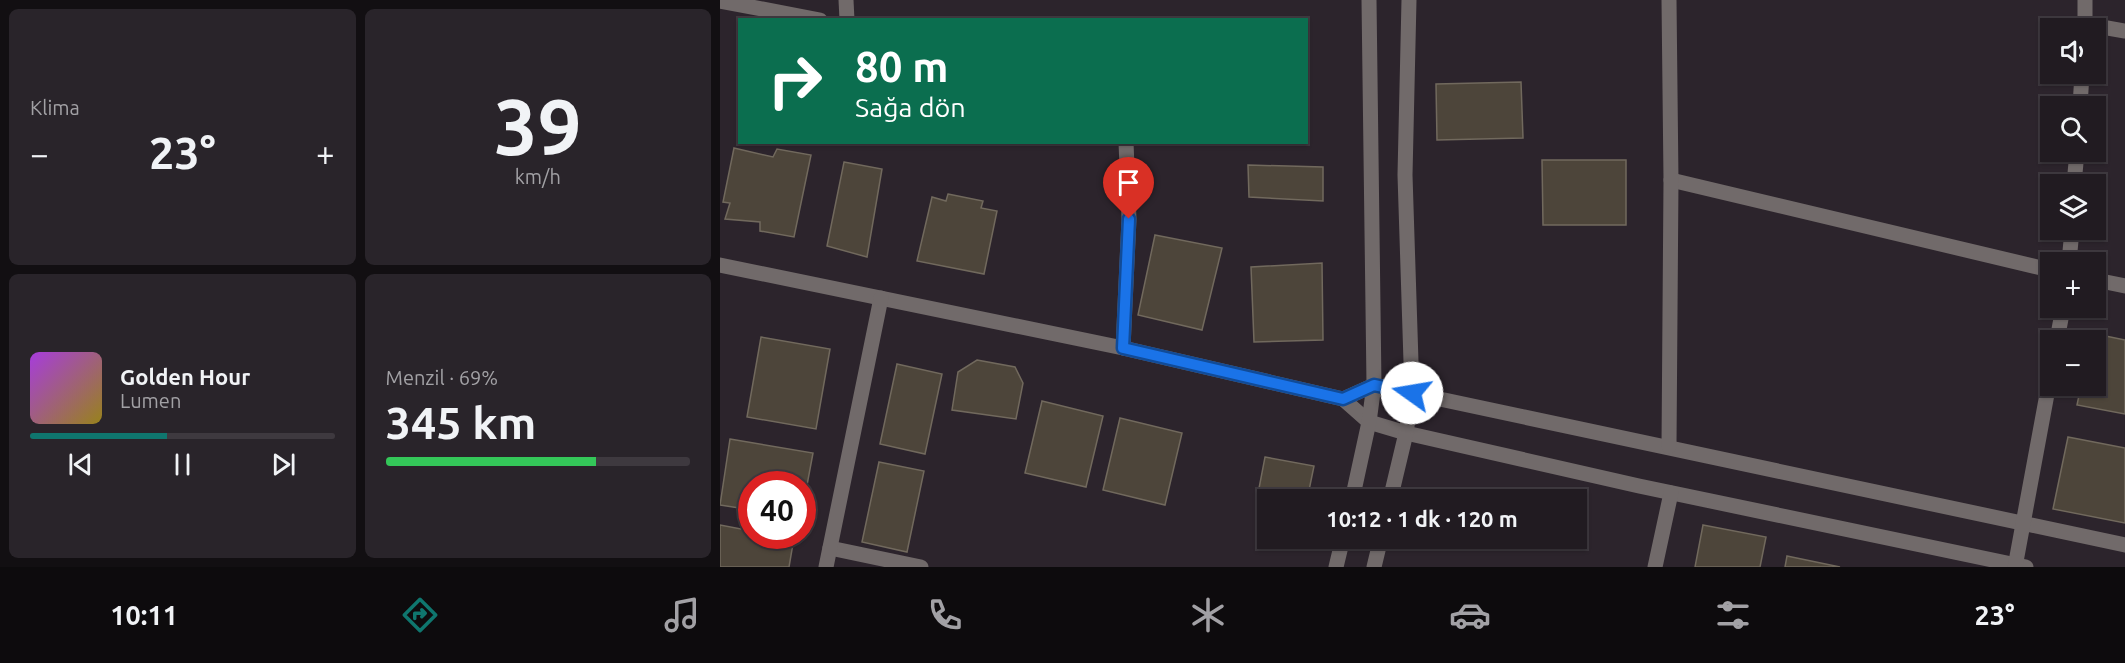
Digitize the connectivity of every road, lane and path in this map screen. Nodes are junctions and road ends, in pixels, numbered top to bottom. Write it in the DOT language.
graph roads {
  1 [pos="846,0"];
  2 [pos="1369,0"];
  3 [pos="1409,0"];
  4 [pos="1669,0"];
  5 [pos="2085,0"];
  6 [pos="720,2"];
  7 [pos="809,18"];
  8 [pos="847,18"];
  9 [pos="2085,18"];
  10 [pos="2106,29"];
  11 [pos="2125,31"];
  12 [pos="1126,144"];
  13 [pos="1671,180"];
  14 [pos="720,265"];
  15 [pos="2040,268"];
  16 [pos="2106,282"];
  17 [pos="2125,286"];
  18 [pos="882,298"];
  19 [pos="1123,348"];
  20 [pos="1374,385"];
  21 [pos="1412,393"];
  22 [pos="2047,396"];
  23 [pos="1343,399"];
  24 [pos="1370,422"];
  25 [pos="1406,433"];
  26 [pos="1669,446"];
  27 [pos="1355,489"];
  28 [pos="1393,489"];
  29 [pos="1671,493"];
  30 [pos="2025,524"];
  31 [pos="2125,545"];
  32 [pos="830,548"];
  33 [pos="1340,549"];
  34 [pos="1378,549"];
  35 [pos="2019,566"];
  36 [pos="826,567"];
  37 [pos="921,567"];
  38 [pos="1336,567"];
  39 [pos="1374,567"];
  40 [pos="1655,567"];
  1 -- 8 [label="street"];
  2 -- 20 [label="street"];
  3 -- 21 [label="street"];
  4 -- 13 [label="street"];
  5 -- 9 [label="street"];
  6 -- 7 [label="street"];
  10 -- 11 [label="street"];
  12 -- 19 [label="street"];
  13 -- 15 [label="street"];
  13 -- 26 [label="street"];
  14 -- 18 [label="street"];
  16 -- 17 [label="street"];
  18 -- 19 [label="street"];
  18 -- 32 [label="street"];
  19 -- 23 [label="street"];
  20 -- 21 [label="street"];
  20 -- 23 [label="street"];
  20 -- 24 [label="street"];
  21 -- 25 [label="street"];
  21 -- 26 [label="street"];
  22 -- 30 [label="street"];
  23 -- 24 [label="street"];
  24 -- 25 [label="street"];
  24 -- 27 [label="street"];
  25 -- 28 [label="street"];
  25 -- 29 [label="street"];
  26 -- 30 [label="street"];
  29 -- 35 [label="street"];
  29 -- 40 [label="street"];
  30 -- 31 [label="street"];
  30 -- 35 [label="street"];
  32 -- 36 [label="street"];
  32 -- 37 [label="street"];
  33 -- 38 [label="street"];
  34 -- 39 [label="street"];
}
